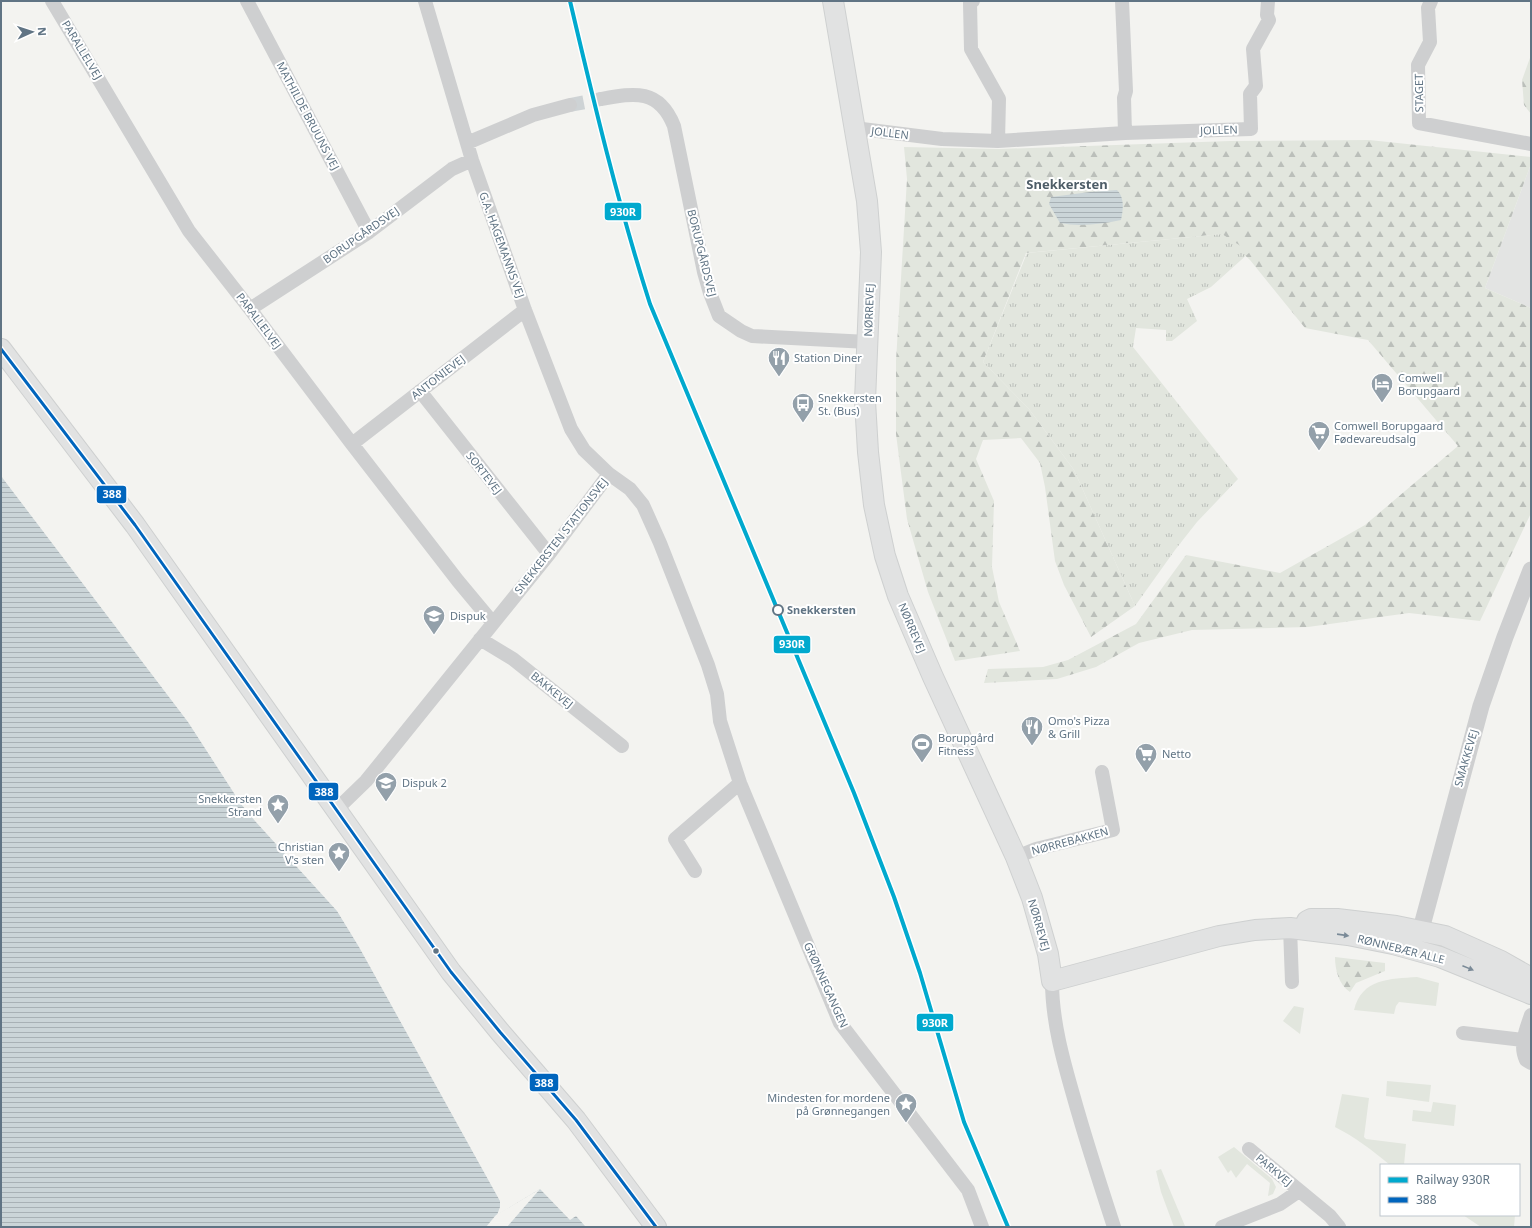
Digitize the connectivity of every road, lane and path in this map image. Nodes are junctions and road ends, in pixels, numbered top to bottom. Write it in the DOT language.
graph roads {
  1 [pos="52,1"];
  2 [pos="247,1"];
  3 [pos="425,1"];
  4 [pos="833,1"];
  5 [pos="1122,1"];
  6 [pos="1268,1"];
  7 [pos="1431,1"];
  8 [pos="970,2"];
  9 [pos="601,99"];
  10 [pos="570,105"];
  11 [pos="854,128"];
  12 [pos="1125,133"];
  13 [pos="998,141"];
  14 [pos="466,143"];
  15 [pos="1531,144"];
  16 [pos="472,160"];
  17 [pos="369,232"];
  18 [pos="250,309"];
  19 [pos="525,310"];
  20 [pos="868,342"];
  21 [pos="1,349"];
  22 [pos="420,392"];
  23 [pos="352,444"];
  24 [pos="609,474"];
  25 [pos="549,554"];
  26 [pos="1531,570"];
  27 [pos="493,623"];
  28 [pos="480,639"];
  29 [pos="720,721"];
  30 [pos="622,746"];
  31 [pos="1102,772"];
  32 [pos="740,783"];
  33 [pos="336,810"];
  34 [pos="1016,857"];
  35 [pos="695,871"];
  36 [pos="1290,928"];
  37 [pos="1420,931"];
  38 [pos="1416,950"];
  39 [pos="1531,978"];
  40 [pos="1052,981"];
  41 [pos="1292,982"];
  42 [pos="1531,994"];
  43 [pos="1531,1015"];
  44 [pos="1463,1033"];
  45 [pos="1523,1040"];
  46 [pos="1531,1063"];
  47 [pos="1249,1149"];
  48 [pos="1299,1190"];
  49 [pos="656,1227"];
  50 [pos="982,1227"];
  51 [pos="1114,1227"];
  52 [pos="1222,1227"];
  53 [pos="1339,1227"];
  1 -- 18 [label="street, PARALLELVEJ"];
  2 -- 17 [label="street, MATHILDE BRUUNS VEJ"];
  3 -- 14 [label="street, G.A. HAGEMANNS VEJ"];
  4 -- 11 [label="main road, NØRREVEJ"];
  5 -- 12 [label="street"];
  6 -- 12 [label="street, JOLLEN"];
  7 -- 15 [label="street, STAGET"];
  8 -- 13 [label="street"];
  9 -- 20 [label="street, BORUPGÅRDSVEJ"];
  10 -- 14 [label="street"];
  11 -- 13 [label="street, JOLLEN"];
  11 -- 20 [label="main road, NØRREVEJ"];
  12 -- 13 [label="street, JOLLEN"];
  14 -- 16 [label="street, G.A. HAGEMANNS VEJ"];
  16 -- 17 [label="street, BORUPGÅRDSVEJ"];
  16 -- 19 [label="street, G.A. HAGEMANNS VEJ"];
  17 -- 18 [label="street, BORUPGÅRDSVEJ"];
  18 -- 23 [label="street, PARALLELVEJ"];
  19 -- 22 [label="street, ANTONIEVEJ"];
  19 -- 24 [label="street, G.A. HAGEMANNS VEJ"];
  20 -- 34 [label="main road, NØRREVEJ"];
  21 -- 33 [label="main road"];
  22 -- 23 [label="street, ANTONIEVEJ"];
  22 -- 25 [label="street, SORTEVEJ"];
  23 -- 27 [label="street, PARALLELVEJ"];
  24 -- 25 [label="street, SNEKKERSTEN STATIONSVEJ"];
  24 -- 29 [label="street, SNEKKERSTEN STATIONSVEJ"];
  25 -- 27 [label="street, SNEKKERSTEN STATIONSVEJ"];
  26 -- 37 [label="street, SMAKKEVEJ"];
  27 -- 28 [label="street, SNEKKERSTEN STATIONSVEJ"];
  28 -- 30 [label="street, BAKKEVEJ"];
  28 -- 33 [label="street, SNEKKERSTEN STATIONSVEJ"];
  29 -- 32 [label="street, GRØNNEGANGEN"];
  31 -- 34 [label="street, NØRREBAKKEN"];
  32 -- 35 [label="street"];
  32 -- 50 [label="street, GRØNNEGANGEN"];
  33 -- 49 [label="main road"];
  34 -- 40 [label="main road, NØRREVEJ"];
  36 -- 37 [label="main road, RØNNEBÆR ALLE"];
  36 -- 38 [label="main road, RØNNEBÆR ALLE, one-way"];
  36 -- 40 [label="main road, RØNNEBÆR ALLE"];
  36 -- 41 [label="street"];
  37 -- 38 [label="street, SMAKKEVEJ"];
  37 -- 39 [label="main road, RØNNEBÆR ALLE"];
  38 -- 42 [label="main road, RØNNEBÆR ALLE, one-way"];
  40 -- 51 [label="street, NØRREVEJ"];
  43 -- 45 [label="street"];
  44 -- 45 [label="street"];
  45 -- 46 [label="street"];
  47 -- 48 [label="street, PARKVEJ"];
  48 -- 52 [label="street, PARKVEJ"];
  48 -- 53 [label="street, PARKVEJ"];
}
